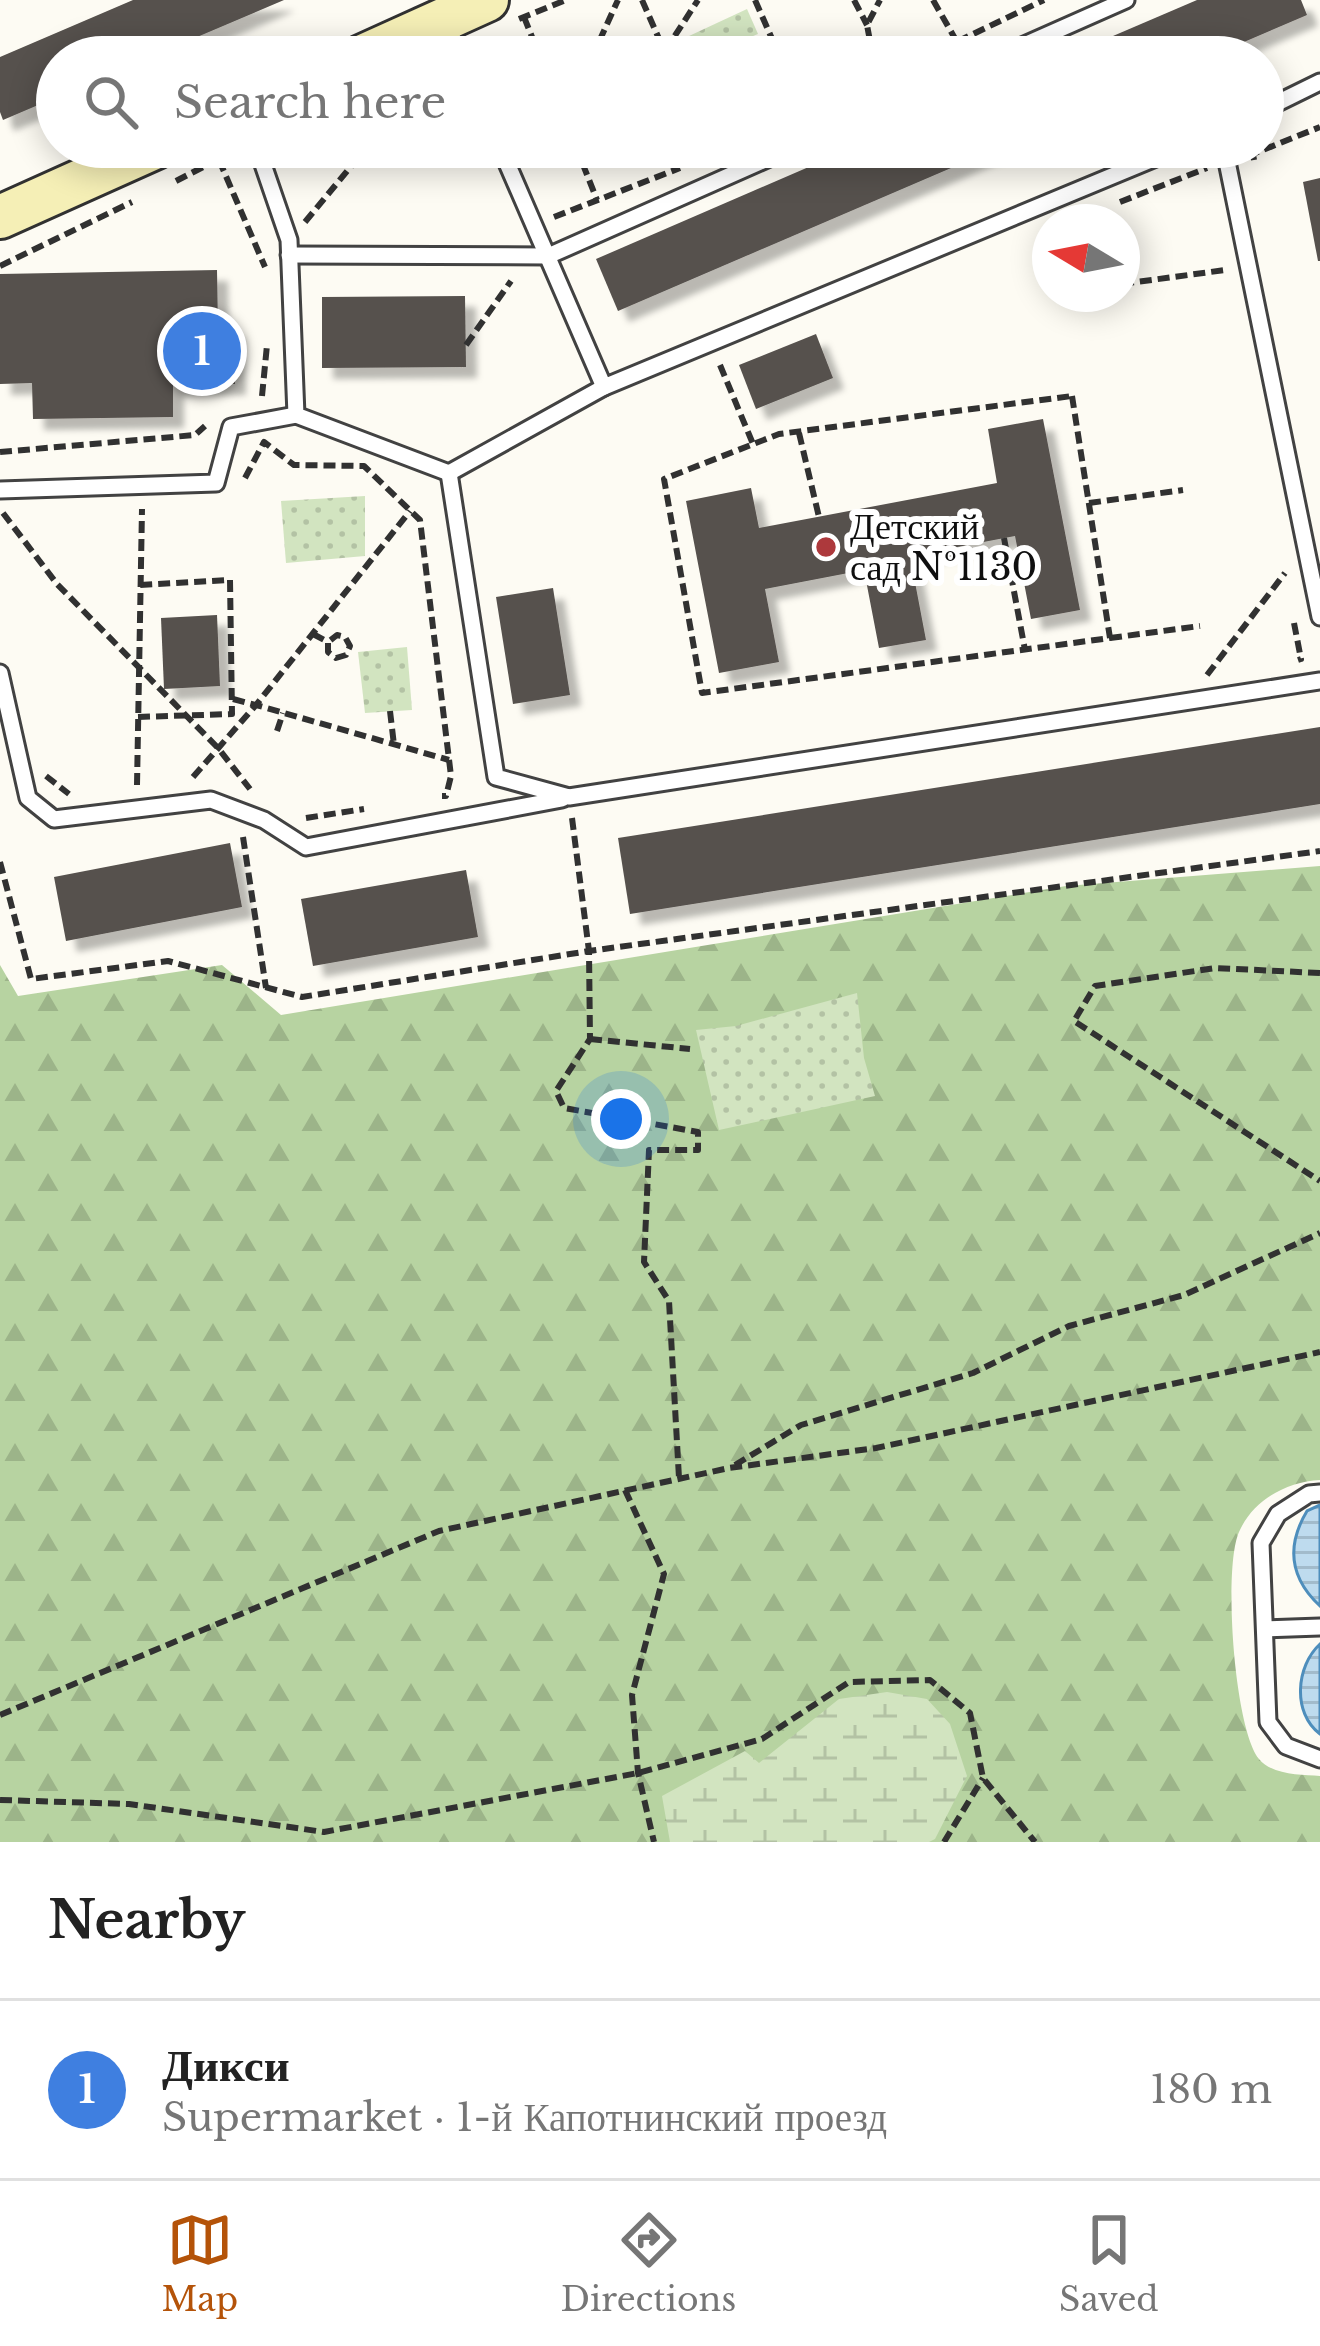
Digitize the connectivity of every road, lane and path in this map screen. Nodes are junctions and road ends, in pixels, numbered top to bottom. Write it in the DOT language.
graph roads {
  1 [pos="618,0"];
  2 [pos="643,0"];
  3 [pos="698,0"];
  4 [pos="755,0"];
  5 [pos="854,0"];
  6 [pos="880,0"];
  7 [pos="933,0"];
  8 [pos="1044,0"];
  9 [pos="1126,0"];
  10 [pos="506,8"];
  11 [pos="867,26"];
  12 [pos="458,36"];
  13 [pos="526,36"];
  14 [pos="602,36"];
  15 [pos="658,36"];
  16 [pos="677,36"];
  17 [pos="771,36"];
  18 [pos="869,36"];
  19 [pos="954,36"];
  20 [pos="969,36"];
  21 [pos="1045,36"];
  22 [pos="1320,82"];
  23 [pos="1284,100"];
  24 [pos="1320,127"];
  25 [pos="1284,142"];
  26 [pos="158,168"];
  27 [pos="222,168"];
  28 [pos="263,168"];
  29 [pos="350,168"];
  30 [pos="509,168"];
  31 [pos="585,168"];
  32 [pos="680,168"];
  33 [pos="747,168"];
  34 [pos="1131,168"];
  35 [pos="1204,168"];
  36 [pos="1207,168"];
  37 [pos="1228,168"];
  38 [pos="1256,168"];
  39 [pos="1257,176"];
  40 [pos="1210,188"];
  41 [pos="140,198"];
  42 [pos="548,200"];
  43 [pos="597,201"];
  44 [pos="1114,204"];
  45 [pos="0,217"];
  46 [pos="322,230"];
  47 [pos="1222,249"];
  48 [pos="290,255"];
  49 [pos="548,256"];
  50 [pos="0,266"];
  51 [pos="270,279"];
  52 [pos="490,280"];
  53 [pos="512,281"];
  54 [pos="530,281"];
  55 [pos="1140,282"];
  56 [pos="268,325"];
  57 [pos="466,345"];
  58 [pos="720,364"];
  59 [pos="604,387"];
  60 [pos="252,398"];
  61 [pos="296,415"];
  62 [pos="213,419"];
  63 [pos="798,432"];
  64 [pos="753,444"];
  65 [pos="0,452"];
  66 [pos="449,473"];
  67 [pos="0,490"];
  68 [pos="238,490"];
  69 [pos="1183,490"];
  70 [pos="1089,503"];
  71 [pos="164,508"];
  72 [pos="25,511"];
  73 [pos="410,511"];
  74 [pos="1,512"];
  75 [pos="819,517"];
  76 [pos="1004,538"];
  77 [pos="140,585"];
  78 [pos="1289,594"];
  79 [pos="1293,616"];
  80 [pos="1320,617"];
  81 [pos="1200,626"];
  82 [pos="313,634"];
  83 [pos="1110,638"];
  84 [pos="328,642"];
  85 [pos="1025,650"];
  86 [pos="1278,663"];
  87 [pos="139,667"];
  88 [pos="1230,671"];
  89 [pos="0,673"];
  90 [pos="1320,682"];
  91 [pos="232,699"];
  92 [pos="256,705"];
  93 [pos="390,711"];
  94 [pos="283,712"];
  95 [pos="184,715"];
  96 [pos="137,717"];
  97 [pos="277,730"];
  98 [pos="394,745"];
  99 [pos="218,748"];
  100 [pos="42,754"];
  101 [pos="449,760"];
  102 [pos="205,782"];
  103 [pos="154,787"];
  104 [pos="240,791"];
  105 [pos="72,796"];
  106 [pos="569,797"];
  107 [pos="425,799"];
  108 [pos="384,806"];
  109 [pos="239,811"];
  110 [pos="301,819"];
  111 [pos="1320,851"];
  112 [pos="0,862"];
  113 [pos="589,951"];
  114 [pos="1320,973"];
  115 [pos="266,988"];
  116 [pos="590,1039"];
  117 [pos="690,1049"];
  118 [pos="1320,1181"];
  119 [pos="1320,1233"];
  120 [pos="1320,1352"];
  121 [pos="729,1468"];
  122 [pos="680,1478"];
  123 [pos="625,1490"];
  124 [pos="1320,1493"];
  125 [pos="1320,1627"];
  126 [pos="1266,1629"];
  127 [pos="0,1715"];
  128 [pos="1320,1760"];
  129 [pos="638,1773"];
  130 [pos="983,1778"];
  131 [pos="0,1801"];
  132 [pos="337,1829"];
  133 [pos="341,1842"];
  134 [pos="654,1842"];
  135 [pos="944,1842"];
  136 [pos="1035,1842"];
  1 -- 14 [label="path"];
  2 -- 15 [label="path"];
  3 -- 16 [label="path"];
  4 -- 17 [label="path"];
  5 -- 11 [label="path"];
  6 -- 11 [label="path"];
  7 -- 19 [label="path"];
  8 -- 20 [label="path"];
  9 -- 21 [label="lane"];
  10 -- 12 [label="street"];
  10 -- 13 [label="path"];
  11 -- 18 [label="path"];
  22 -- 23 [label="lane"];
  24 -- 25 [label="path"];
  26 -- 45 [label="street"];
  27 -- 51 [label="path"];
  28 -- 48 [label="lane"];
  29 -- 46 [label="path"];
  30 -- 49 [label="lane"];
  31 -- 43 [label="path"];
  32 -- 43 [label="path"];
  33 -- 49 [label="lane"];
  34 -- 59 [label="lane"];
  35 -- 44 [label="path"];
  36 -- 40 [label="path"];
  37 -- 80 [label="lane"];
  38 -- 39 [label="path"];
  41 -- 50 [label="path"];
  42 -- 43 [label="path"];
  47 -- 55 [label="path"];
  48 -- 49 [label="lane"];
  48 -- 61 [label="lane"];
  49 -- 59 [label="lane"];
  52 -- 53 [label="path"];
  53 -- 54 [label="path"];
  53 -- 57 [label="path"];
  56 -- 60 [label="path"];
  58 -- 64 [label="path"];
  59 -- 66 [label="lane"];
  61 -- 66 [label="lane"];
  61 -- 67 [label="lane"];
  62 -- 65 [label="path"];
  63 -- 64 [label="path"];
  63 -- 70 [label="path"];
  63 -- 75 [label="path"];
  64 -- 85 [label="path"];
  66 -- 106 [label="lane"];
  68 -- 73 [label="path"];
  69 -- 70 [label="path"];
  70 -- 83 [label="path"];
  71 -- 77 [label="path"];
  72 -- 74 [label="path"];
  73 -- 82 [label="path"];
  73 -- 101 [label="path"];
  74 -- 87 [label="path"];
  76 -- 85 [label="path"];
  77 -- 87 [label="path"];
  77 -- 91 [label="path"];
  78 -- 88 [label="path"];
  79 -- 86 [label="path"];
  81 -- 83 [label="path"];
  82 -- 84 [label="path"];
  82 -- 92 [label="path"];
  83 -- 85 [label="path"];
  87 -- 95 [label="path"];
  87 -- 96 [label="path"];
  89 -- 109 [label="lane"];
  90 -- 106 [label="lane"];
  91 -- 92 [label="path"];
  91 -- 95 [label="path"];
  92 -- 94 [label="path"];
  92 -- 99 [label="path"];
  93 -- 98 [label="path"];
  94 -- 97 [label="path"];
  94 -- 98 [label="path"];
  95 -- 96 [label="path"];
  95 -- 99 [label="path"];
  96 -- 103 [label="path"];
  98 -- 101 [label="path"];
  99 -- 102 [label="path"];
  99 -- 104 [label="path"];
  100 -- 105 [label="path"];
  101 -- 107 [label="path"];
  106 -- 109 [label="lane"];
  106 -- 113 [label="path"];
  108 -- 110 [label="path"];
  109 -- 115 [label="path"];
  111 -- 113 [label="path"];
  112 -- 115 [label="path"];
  113 -- 115 [label="path"];
  113 -- 116 [label="path"];
  114 -- 118 [label="path"];
  116 -- 117 [label="path"];
  116 -- 122 [label="path"];
  119 -- 121 [label="path"];
  120 -- 121 [label="path"];
  121 -- 122 [label="path"];
  122 -- 123 [label="path"];
  123 -- 127 [label="path"];
  123 -- 129 [label="path"];
  124 -- 126 [label="lane"];
  125 -- 126 [label="lane"];
  126 -- 128 [label="lane"];
  129 -- 130 [label="path"];
  129 -- 132 [label="path"];
  129 -- 134 [label="path"];
  130 -- 135 [label="path"];
  130 -- 136 [label="path"];
  131 -- 132 [label="path"];
  132 -- 133 [label="path"];
}
